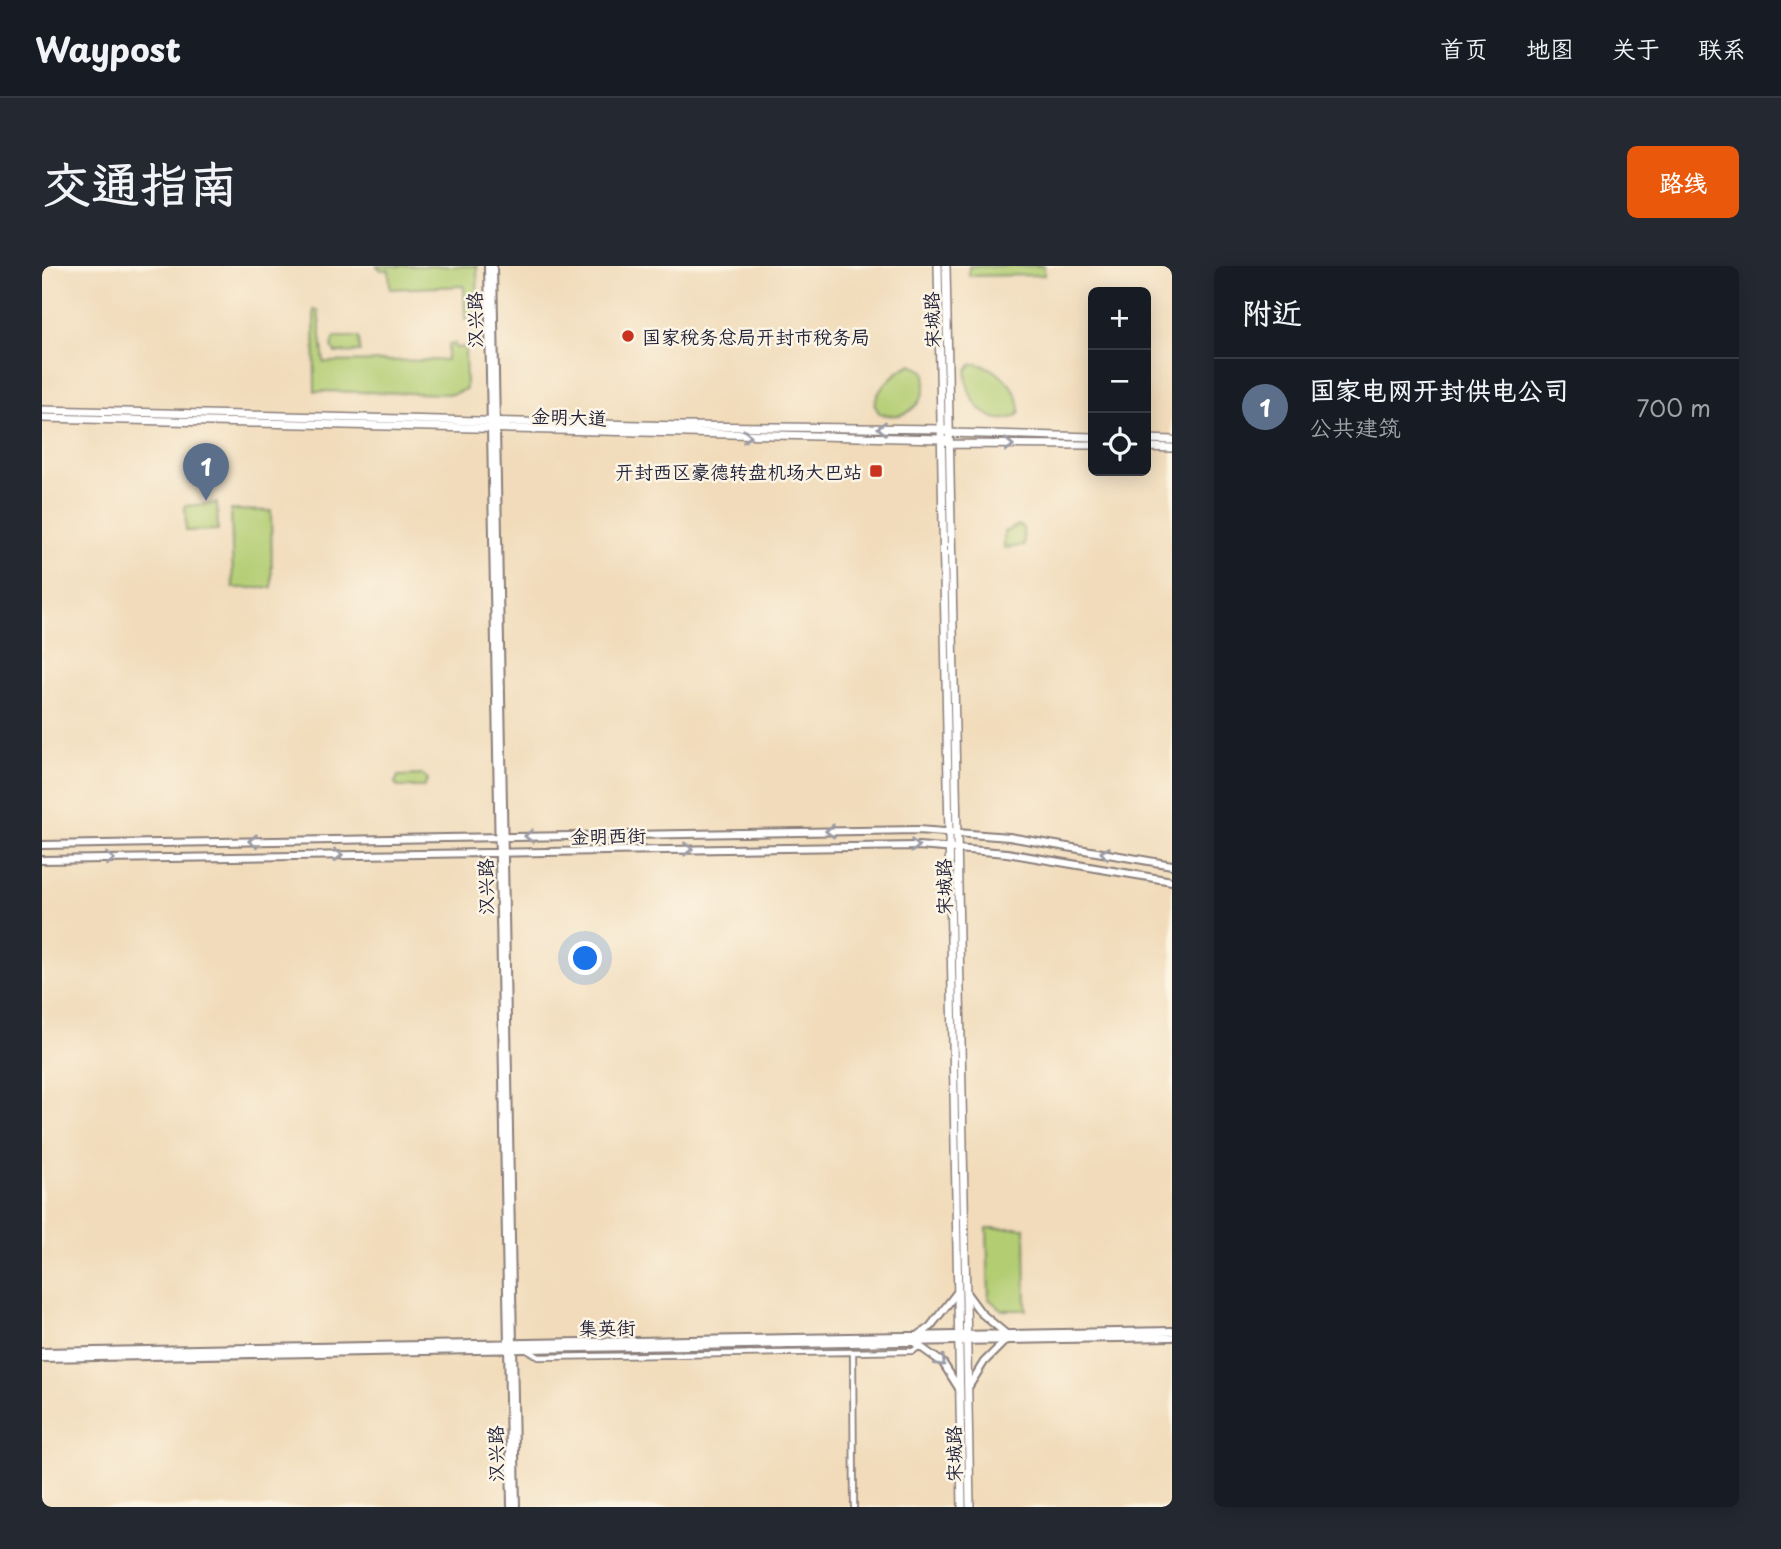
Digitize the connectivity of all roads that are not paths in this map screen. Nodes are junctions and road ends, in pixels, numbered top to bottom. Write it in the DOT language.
graph roads {
  1 [pos="491,266"];
  2 [pos="939,266"];
  3 [pos="946,266"];
  4 [pos="42,410"];
  5 [pos="42,418"];
  6 [pos="495,426"];
  7 [pos="942,429"];
  8 [pos="950,433"];
  9 [pos="1088,437"];
  10 [pos="942,439"];
  11 [pos="1151,439"];
  12 [pos="1172,440"];
  13 [pos="950,444"];
  14 [pos="1088,445"];
  15 [pos="1151,447"];
  16 [pos="1172,447"];
  17 [pos="953,832"];
  18 [pos="502,836"];
  19 [pos="42,845"];
  20 [pos="954,848"];
  21 [pos="502,852"];
  22 [pos="42,860"];
  23 [pos="1172,865"];
  24 [pos="1172,881"];
  25 [pos="962,1292"];
  26 [pos="1172,1331"];
  27 [pos="1172,1337"];
  28 [pos="963,1338"];
  29 [pos="1007,1338"];
  30 [pos="919,1341"];
  31 [pos="511,1347"];
  32 [pos="526,1350"];
  33 [pos="42,1352"];
  34 [pos="853,1352"];
  35 [pos="42,1357"];
  36 [pos="964,1389"];
  37 [pos="513,1507"];
  38 [pos="854,1507"];
  39 [pos="962,1507"];
  40 [pos="970,1507"];
  1 -- 6 [label="street, 汉兴路"];
  2 -- 7 [label="main road, 宋城路"];
  3 -- 8 [label="main road, 宋城路"];
  4 -- 6 [label="main road, 金明大道"];
  5 -- 6 [label="main road, 金明大道"];
  7 -- 6 [label="main road, 金明大道, one-way"];
  6 -- 10 [label="main road, 金明大道, one-way"];
  6 -- 18 [label="street, 汉兴路"];
  7 -- 8 [label="main road, 金明大道"];
  7 -- 10 [label="main road, 宋城路"];
  8 -- 9 [label="main road, 金明大道"];
  8 -- 13 [label="main road, 宋城路"];
  10 -- 13 [label="main road"];
  10 -- 17 [label="main road, 宋城路"];
  11 -- 12 [label="main road"];
  13 -- 14 [label="main road, one-way"];
  13 -- 17 [label="main road, 宋城路"];
  15 -- 16 [label="main road"];
  17 -- 18 [label="street, 金明西街, one-way"];
  17 -- 20 [label="main road, 宋城路"];
  23 -- 17 [label="street, 金明西街, one-way"];
  18 -- 19 [label="street, 金明西街, one-way"];
  18 -- 21 [label="street, 汉兴路"];
  21 -- 20 [label="street, 金明西街, one-way"];
  20 -- 24 [label="street, 金明西街"];
  20 -- 25 [label="main road, 宋城路"];
  22 -- 21 [label="street, 金明西街, one-way"];
  21 -- 31 [label="street, 汉兴路"];
  25 -- 28 [label="main road, 宋城路"];
  25 -- 29 [label="street"];
  25 -- 30 [label="street"];
  26 -- 29 [label="street, 集英街"];
  27 -- 29 [label="street, 集英街"];
  28 -- 29 [label="street, 集英街"];
  28 -- 30 [label="street, 集英街"];
  28 -- 36 [label="main road, 宋城路"];
  29 -- 36 [label="street"];
  30 -- 31 [label="street, 集英街"];
  30 -- 32 [label="street, 集英街"];
  30 -- 34 [label="street"];
  30 -- 36 [label="street, one-way"];
  31 -- 32 [label="street, 集英街"];
  31 -- 33 [label="street, 集英街"];
  31 -- 35 [label="street, 集英街"];
  31 -- 37 [label="street, 汉兴路"];
  32 -- 34 [label="street"];
  34 -- 38 [label="street"];
  36 -- 39 [label="main road, 宋城路"];
  36 -- 40 [label="main road, 宋城路"];
}
